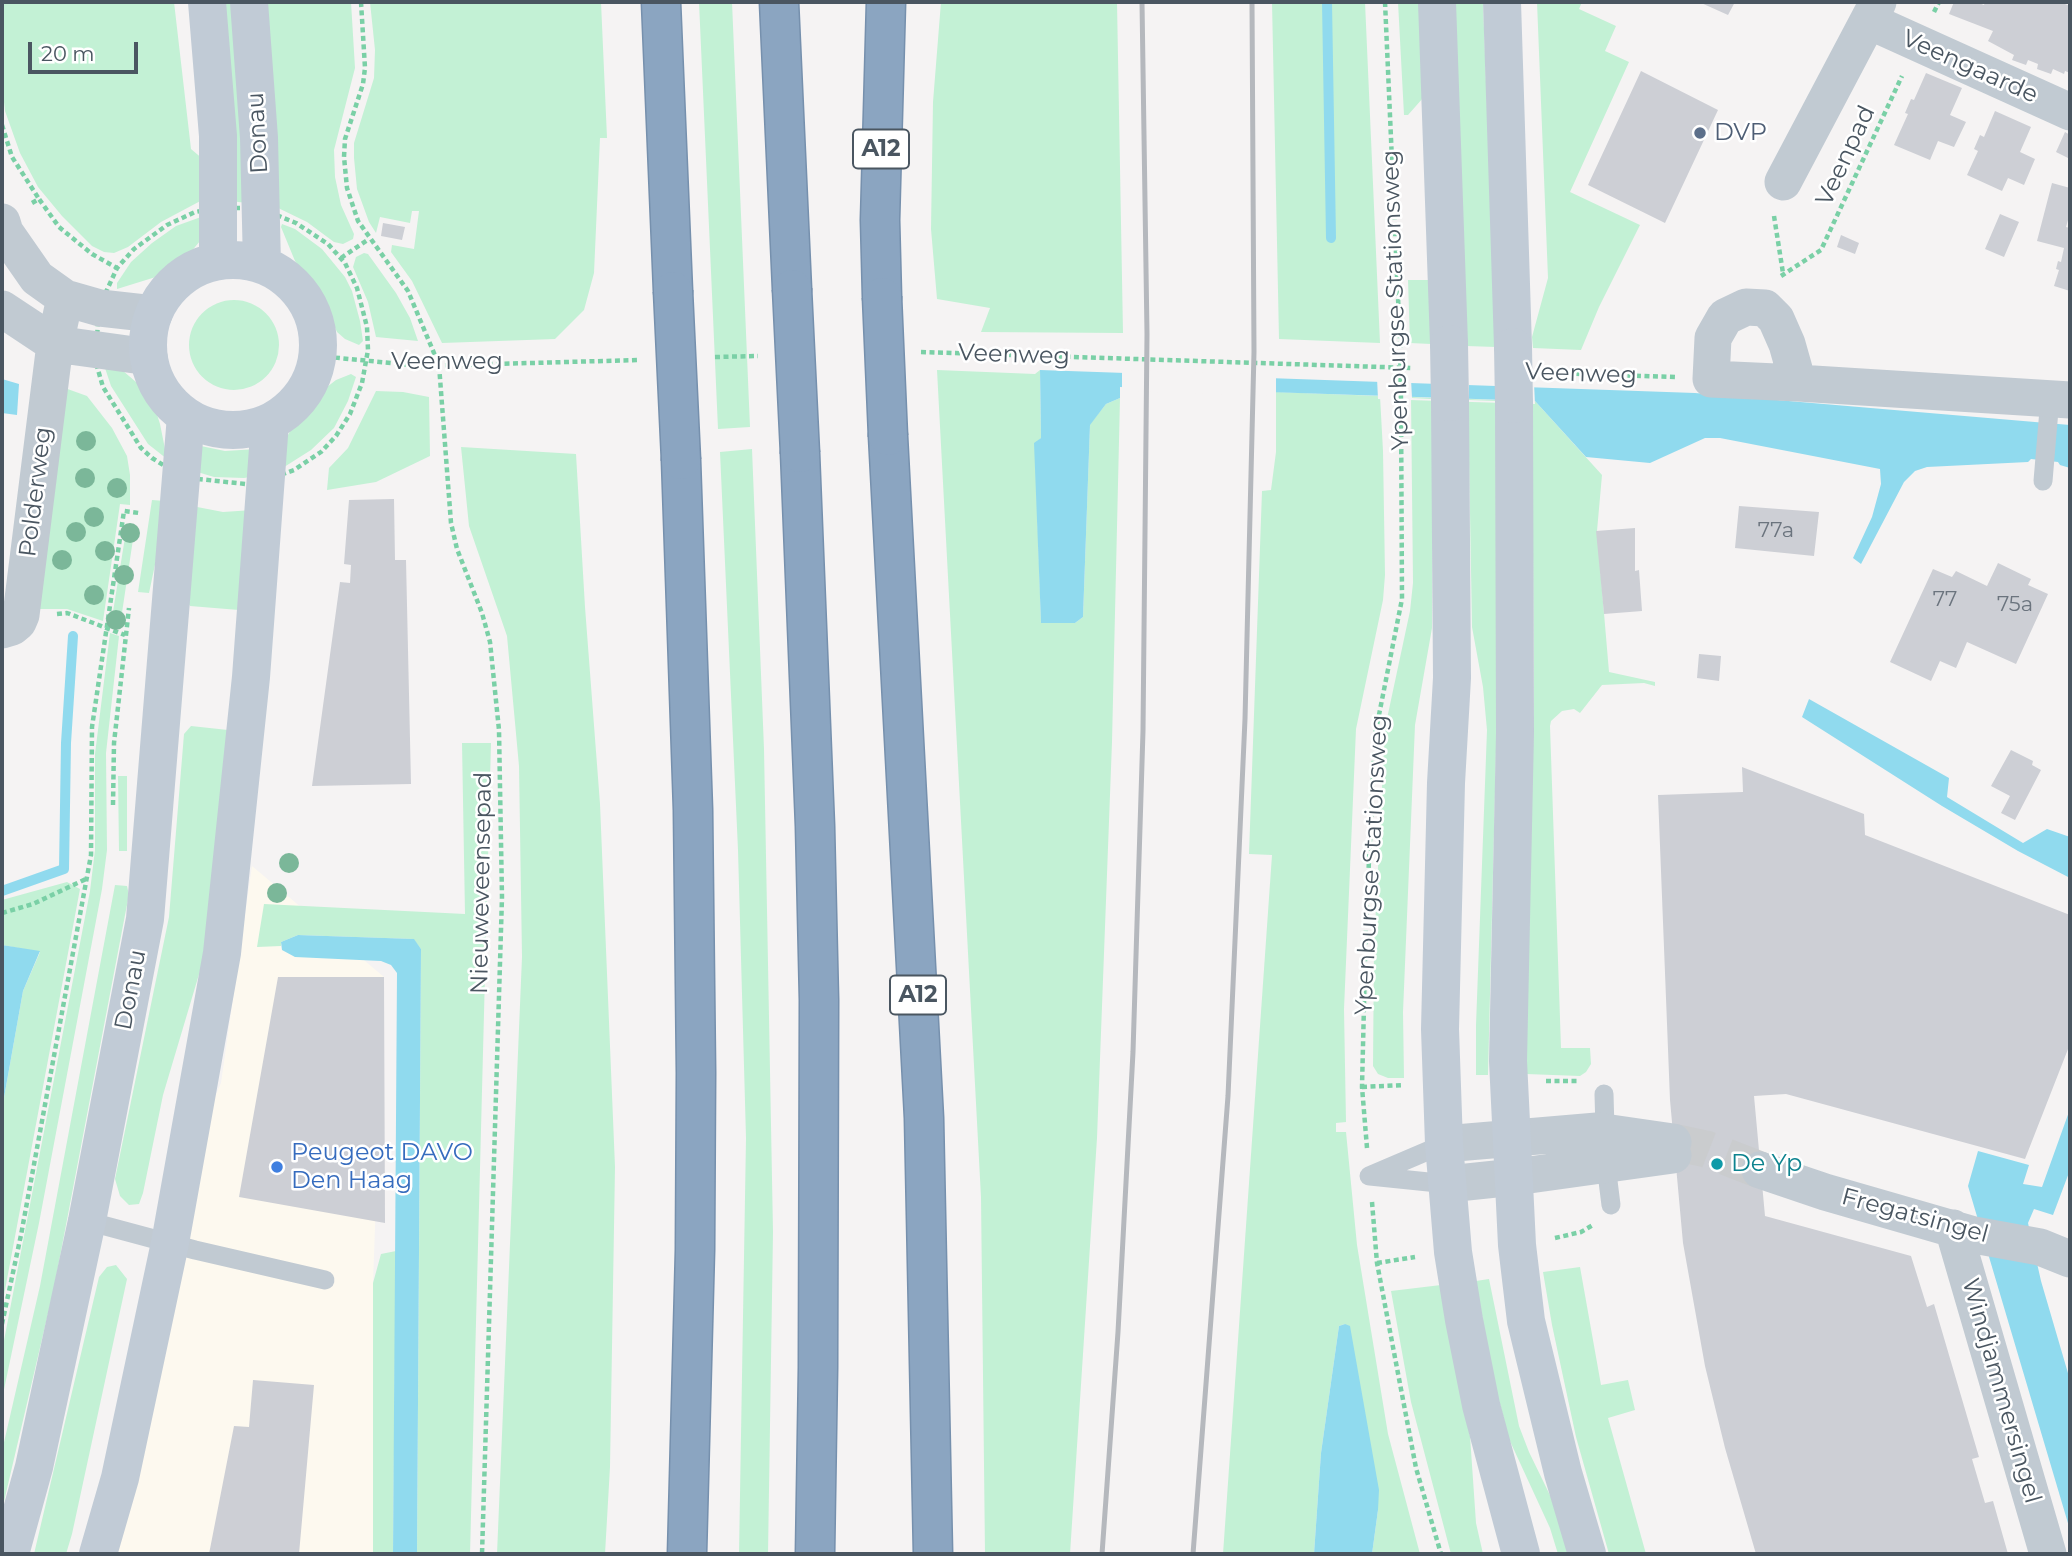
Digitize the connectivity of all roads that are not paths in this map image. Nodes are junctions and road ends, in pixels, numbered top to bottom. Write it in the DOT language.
graph roads {
  1 [pos="207,2"];
  2 [pos="249,2"];
  3 [pos="661,2"];
  4 [pos="779,2"];
  5 [pos="886,2"];
  6 [pos="1437,2"];
  7 [pos="1502,2"];
  8 [pos="1874,11"];
  9 [pos="2070,112"];
  10 [pos="1783,182"];
  11 [pos="3,230"];
  12 [pos="218,261"];
  13 [pos="262,265"];
  14 [pos="65,298"];
  15 [pos="2,309"];
  16 [pos="154,314"];
  17 [pos="55,344"];
  18 [pos="149,357"];
  19 [pos="1798,383"];
  20 [pos="2060,399"];
  21 [pos="186,416"];
  22 [pos="270,422"];
  23 [pos="2043,481"];
  24 [pos="11,622"];
  25 [pos="1604,1094"];
  26 [pos="1511,1138"];
  27 [pos="1444,1144"];
  28 [pos="1605,1148"];
  29 [pos="1673,1148"];
  30 [pos="1760,1170"];
  31 [pos="1515,1177"];
  32 [pos="1448,1184"];
  33 [pos="1611,1205"];
  34 [pos="87,1221"];
  35 [pos="1963,1232"];
  36 [pos="170,1243"];
  37 [pos="2063,1256"];
  38 [pos="325,1280"];
  39 [pos="10,1554"];
  40 [pos="97,1554"];
  41 [pos="687,1554"];
  42 [pos="815,1554"];
  43 [pos="933,1554"];
  44 [pos="1521,1554"];
  45 [pos="1587,1554"];
  46 [pos="2048,1554"];
  1 -- 12 [label="main road, Donau"];
  2 -- 13 [label="main road, Donau"];
  3 -- 41 [label="highway, bridge"];
  4 -- 42 [label="highway, bridge"];
  5 -- 43 [label="highway, A12, bridge"];
  6 -- 27 [label="main road, Ypenburgse Stationsweg, bridge"];
  7 -- 26 [label="main road, bridge"];
  8 -- 9 [label="street, Veengaarde"];
  8 -- 10 [label="street"];
  11 -- 14 [label="street"];
  12 -- 13 [label="main road"];
  12 -- 16 [label="main road"];
  13 -- 22 [label="main road"];
  14 -- 16 [label="street"];
  14 -- 17 [label="street, Polderweg"];
  15 -- 17 [label="street"];
  16 -- 18 [label="main road"];
  17 -- 18 [label="street"];
  17 -- 24 [label="street, Polderweg"];
  18 -- 21 [label="main road"];
  19 -- 19 [label="street"];
  19 -- 20 [label="street"];
  20 -- 23 [label="lane"];
  21 -- 22 [label="main road"];
  21 -- 34 [label="main road, Donau"];
  22 -- 36 [label="main road"];
  25 -- 28 [label="lane"];
  26 -- 27 [label="street"];
  26 -- 28 [label="street"];
  26 -- 31 [label="main road"];
  27 -- 32 [label="main road, Ypenburgse Stationsweg"];
  27 -- 32 [label="lane"];
  28 -- 29 [label="street"];
  28 -- 31 [label="street"];
  28 -- 33 [label="lane"];
  30 -- 35 [label="street, Fregatsingel"];
  31 -- 32 [label="street"];
  31 -- 45 [label="main road"];
  32 -- 44 [label="main road, Ypenburgse Stationsweg"];
  34 -- 36 [label="lane"];
  34 -- 39 [label="main road, Donau"];
  35 -- 37 [label="street, Fregatsingel"];
  35 -- 46 [label="street, Windjammersingel"];
  36 -- 38 [label="lane"];
  36 -- 40 [label="main road"];
}
